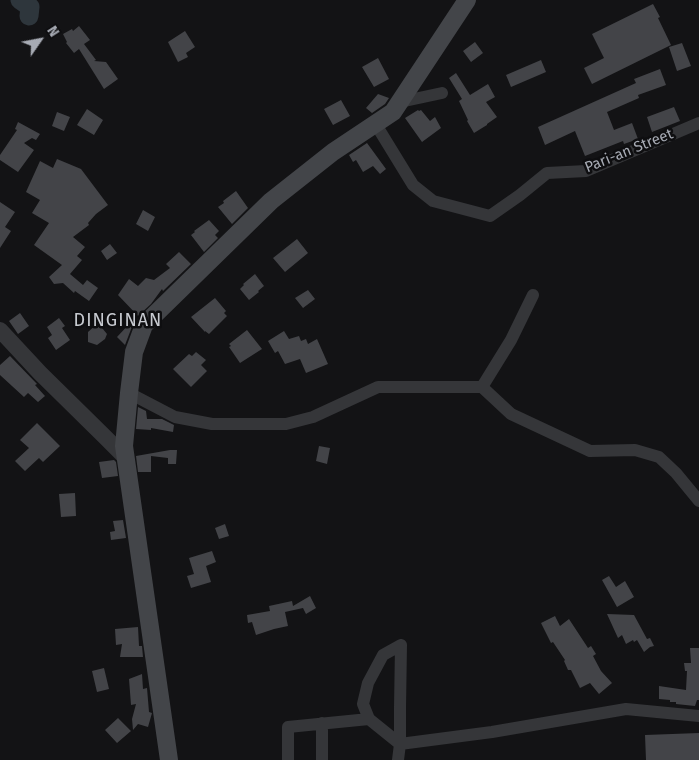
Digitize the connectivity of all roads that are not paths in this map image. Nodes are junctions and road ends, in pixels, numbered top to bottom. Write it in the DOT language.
graph roads {
  1 [pos="467,0"];
  2 [pos="442,93"];
  3 [pos="400,102"];
  4 [pos="375,123"];
  5 [pos="699,123"];
  6 [pos="533,294"];
  7 [pos="0,330"];
  8 [pos="482,387"];
  9 [pos="129,393"];
  10 [pos="126,458"];
  11 [pos="699,501"];
  12 [pos="699,716"];
  13 [pos="370,719"];
  14 [pos="322,723"];
  15 [pos="400,744"];
  16 [pos="169,760"];
  17 [pos="288,760"];
  18 [pos="322,760"];
  19 [pos="398,760"];
  1 -- 3 [label="main road"];
  2 -- 3 [label="street"];
  3 -- 4 [label="main road"];
  4 -- 5 [label="street, Pari-an Street"];
  4 -- 9 [label="main road"];
  6 -- 8 [label="street"];
  7 -- 10 [label="street"];
  8 -- 9 [label="street"];
  8 -- 11 [label="street"];
  9 -- 10 [label="main road"];
  10 -- 16 [label="main road"];
  12 -- 15 [label="street"];
  13 -- 14 [label="street"];
  13 -- 15 [label="street"];
  13 -- 15 [label="street"];
  14 -- 17 [label="street"];
  14 -- 18 [label="street"];
  15 -- 19 [label="street"];
}
